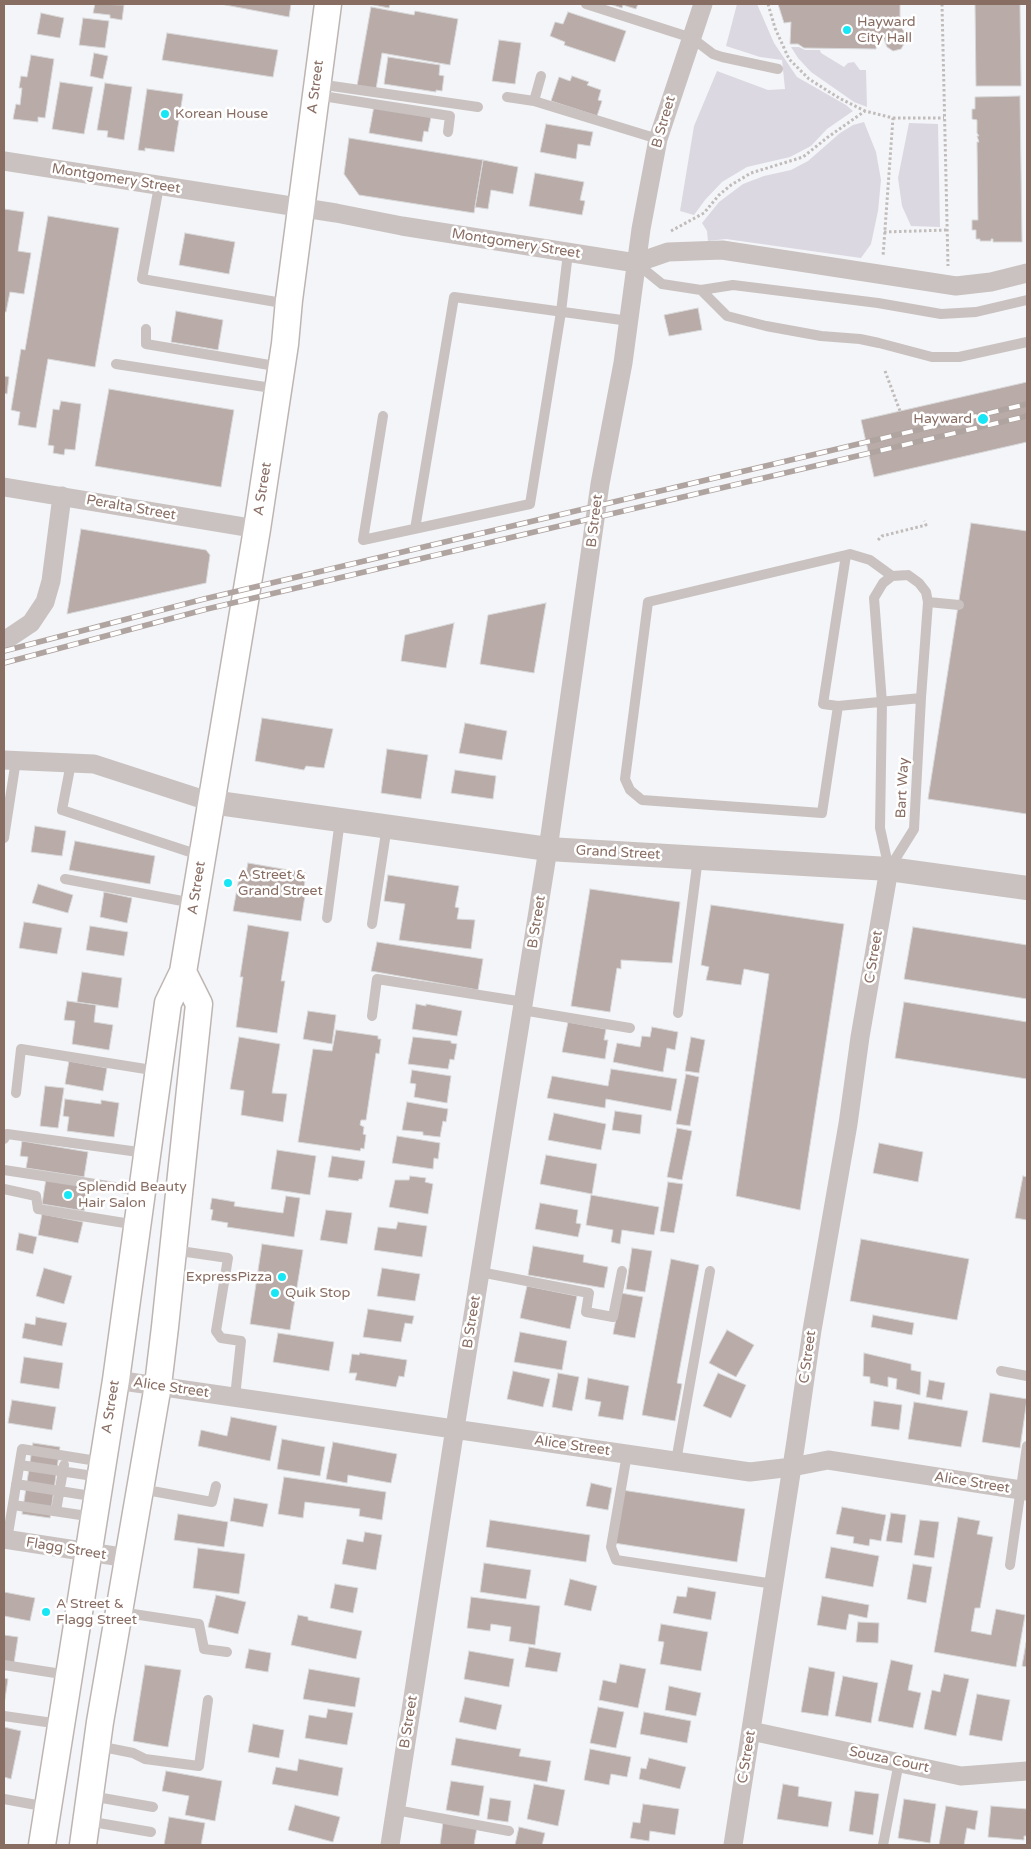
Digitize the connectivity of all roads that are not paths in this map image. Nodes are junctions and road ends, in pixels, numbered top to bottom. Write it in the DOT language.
graph roads {
  1 [pos="328,4"];
  2 [pos="586,4"];
  3 [pos="702,4"];
  4 [pos="692,38"];
  5 [pos="778,69"];
  6 [pos="541,76"];
  7 [pos="316,89"];
  8 [pos="507,98"];
  9 [pos="534,101"];
  10 [pos="478,107"];
  11 [pos="448,132"];
  12 [pos="658,138"];
  13 [pos="4,161"];
  14 [pos="158,186"];
  15 [pos="301,208"];
  16 [pos="568,253"];
  17 [pos="636,263"];
  18 [pos="1027,273"];
  19 [pos="701,290"];
  20 [pos="1027,300"];
  21 [pos="289,305"];
  22 [pos="561,312"];
  23 [pos="629,321"];
  24 [pos="146,329"];
  25 [pos="1027,342"];
  26 [pos="116,364"];
  27 [pos="280,378"];
  28 [pos="382,416"];
  29 [pos="4,487"];
  30 [pos="62,496"];
  31 [pos="257,529"];
  32 [pos="415,529"];
  33 [pos="846,555"];
  34 [pos="892,576"];
  35 [pos="928,602"];
  36 [pos="959,604"];
  37 [pos="4,640"];
  38 [pos="921,698"];
  39 [pos="882,702"];
  40 [pos="838,706"];
  41 [pos="10,760"];
  42 [pos="71,763"];
  43 [pos="211,802"];
  44 [pos="340,820"];
  45 [pos="387,826"];
  46 [pos="4,838"];
  47 [pos="548,849"];
  48 [pos="202,856"];
  49 [pos="698,858"];
  50 [pos="889,869"];
  51 [pos="65,879"];
  52 [pos="1027,888"];
  53 [pos="194,903"];
  54 [pos="328,918"];
  55 [pos="372,924"];
  56 [pos="183,972"];
  57 [pos="523,1006"];
  58 [pos="678,1013"];
  59 [pos="372,1016"];
  60 [pos="630,1028"];
  61 [pos="158,1071"];
  62 [pos="16,1093"];
  63 [pos="4,1139"];
  64 [pos="147,1154"];
  65 [pos="4,1170"];
  66 [pos="4,1188"];
  67 [pos="142,1191"];
  68 [pos="137,1225"];
  69 [pos="173,1250"];
  70 [pos="622,1271"];
  71 [pos="710,1271"];
  72 [pos="480,1272"];
  73 [pos="1001,1371"];
  74 [pos="1027,1376"];
  75 [pos="116,1380"];
  76 [pos="158,1385"];
  77 [pos="236,1396"];
  78 [pos="455,1428"];
  79 [pos="1027,1446"];
  80 [pos="627,1454"];
  81 [pos="66,1456"];
  82 [pos="676,1461"];
  83 [pos="20,1465"];
  84 [pos="792,1467"];
  85 [pos="63,1471"];
  86 [pos="16,1484"];
  87 [pos="216,1486"];
  88 [pos="98,1488"];
  89 [pos="140,1489"];
  90 [pos="59,1491"];
  91 [pos="1024,1491"];
  92 [pos="13,1505"];
  93 [pos="56,1511"];
  94 [pos="6,1539"];
  95 [pos="88,1552"];
  96 [pos="128,1558"];
  97 [pos="1010,1565"];
  98 [pos="774,1584"];
  99 [pos="119,1612"];
  100 [pos="227,1652"];
  101 [pos="4,1665"];
  102 [pos="68,1675"];
  103 [pos="208,1700"];
  104 [pos="4,1716"];
  105 [pos="60,1724"];
  106 [pos="751,1731"];
  107 [pos="97,1746"];
  108 [pos="899,1762"];
  109 [pos="1027,1771"];
  110 [pos="4,1799"];
  111 [pos="153,1806"];
  112 [pos="48,1807"];
  113 [pos="396,1810"];
  114 [pos="86,1821"];
  115 [pos="509,1831"];
  116 [pos="151,1832"];
  117 [pos="42,1845"];
  118 [pos="390,1845"];
  119 [pos="733,1845"];
  120 [pos="883,1845"];
  1 -- 7 [label="main road, A Street"];
  2 -- 4 [label="lane"];
  3 -- 4 [label="street, B Street"];
  4 -- 5 [label="lane"];
  4 -- 12 [label="street, B Street"];
  6 -- 9 [label="lane"];
  7 -- 10 [label="lane"];
  7 -- 11 [label="lane"];
  7 -- 15 [label="main road, A Street"];
  8 -- 9 [label="lane"];
  9 -- 12 [label="lane"];
  12 -- 17 [label="street, B Street"];
  13 -- 14 [label="street, Montgomery Street"];
  14 -- 15 [label="street, Montgomery Street"];
  14 -- 21 [label="lane"];
  15 -- 16 [label="street, Montgomery Street"];
  15 -- 21 [label="main road, A Street"];
  16 -- 17 [label="street, Montgomery Street"];
  16 -- 22 [label="lane"];
  17 -- 18 [label="street, Montgomery Street"];
  17 -- 19 [label="lane"];
  17 -- 23 [label="street, B Street"];
  19 -- 20 [label="lane"];
  19 -- 25 [label="lane"];
  21 -- 27 [label="main road, A Street"];
  22 -- 23 [label="lane"];
  22 -- 32 [label="lane"];
  22 -- 32 [label="lane"];
  23 -- 47 [label="street, B Street"];
  24 -- 27 [label="lane"];
  26 -- 27 [label="lane"];
  27 -- 31 [label="main road, A Street"];
  28 -- 32 [label="lane"];
  29 -- 30 [label="street, Peralta Street"];
  30 -- 31 [label="street, Peralta Street"];
  30 -- 37 [label="street"];
  31 -- 43 [label="main road, A Street"];
  33 -- 34 [label="lane"];
  33 -- 40 [label="lane"];
  33 -- 40 [label="lane"];
  34 -- 35 [label="lane"];
  34 -- 39 [label="lane, Bart Way"];
  35 -- 36 [label="lane"];
  35 -- 38 [label="lane, Bart Way"];
  38 -- 39 [label="lane"];
  38 -- 50 [label="lane, Bart Way"];
  39 -- 40 [label="lane"];
  39 -- 50 [label="lane, Bart Way"];
  41 -- 42 [label="street"];
  41 -- 46 [label="lane"];
  42 -- 43 [label="street"];
  42 -- 48 [label="lane"];
  43 -- 44 [label="street, Grand Street"];
  43 -- 48 [label="main road, A Street"];
  44 -- 45 [label="street, Grand Street"];
  44 -- 54 [label="lane"];
  45 -- 47 [label="street, Grand Street"];
  45 -- 55 [label="lane"];
  47 -- 49 [label="street, Grand Street"];
  47 -- 57 [label="street, B Street"];
  48 -- 53 [label="main road, A Street"];
  49 -- 50 [label="street, Grand Street"];
  49 -- 58 [label="lane"];
  50 -- 52 [label="street, Grand Street"];
  50 -- 84 [label="street, C Street"];
  51 -- 53 [label="lane"];
  53 -- 56 [label="main road, A Street"];
  56 -- 61 [label="main road, A Street"];
  56 -- 69 [label="main road"];
  57 -- 59 [label="lane"];
  57 -- 60 [label="lane"];
  57 -- 72 [label="street, B Street"];
  61 -- 62 [label="lane"];
  61 -- 64 [label="main road, A Street"];
  63 -- 64 [label="lane"];
  64 -- 67 [label="main road, A Street"];
  65 -- 67 [label="lane"];
  66 -- 68 [label="lane"];
  67 -- 68 [label="main road, A Street"];
  68 -- 75 [label="main road, A Street"];
  69 -- 76 [label="main road"];
  69 -- 77 [label="lane"];
  70 -- 72 [label="lane"];
  71 -- 82 [label="lane"];
  72 -- 78 [label="street, B Street"];
  73 -- 74 [label="lane"];
  75 -- 76 [label="street, Alice Street"];
  75 -- 88 [label="main road, A Street"];
  76 -- 77 [label="street, Alice Street"];
  76 -- 89 [label="main road"];
  77 -- 78 [label="street, Alice Street"];
  78 -- 80 [label="street, Alice Street"];
  78 -- 113 [label="street, B Street"];
  79 -- 91 [label="lane"];
  80 -- 82 [label="street, Alice Street"];
  80 -- 98 [label="lane"];
  81 -- 83 [label="lane"];
  81 -- 85 [label="lane"];
  81 -- 88 [label="lane"];
  82 -- 84 [label="street, Alice Street"];
  83 -- 85 [label="lane"];
  83 -- 86 [label="lane"];
  84 -- 91 [label="street, Alice Street"];
  84 -- 98 [label="street, C Street"];
  85 -- 88 [label="lane"];
  85 -- 90 [label="lane"];
  86 -- 90 [label="lane"];
  86 -- 92 [label="lane"];
  87 -- 89 [label="lane"];
  88 -- 90 [label="lane"];
  88 -- 93 [label="lane"];
  88 -- 95 [label="main road, A Street"];
  89 -- 96 [label="main road"];
  90 -- 93 [label="lane"];
  91 -- 97 [label="lane"];
  92 -- 93 [label="lane"];
  92 -- 94 [label="lane"];
  94 -- 95 [label="street, Flagg Street"];
  95 -- 96 [label="street, Flagg Street"];
  95 -- 102 [label="main road, A Street"];
  96 -- 99 [label="main road"];
  98 -- 106 [label="street, C Street"];
  99 -- 100 [label="lane"];
  99 -- 107 [label="main road"];
  101 -- 102 [label="lane"];
  102 -- 105 [label="main road, A Street"];
  103 -- 107 [label="lane"];
  104 -- 105 [label="lane"];
  105 -- 112 [label="main road, A Street"];
  106 -- 108 [label="street, Souza Court"];
  106 -- 119 [label="street, C Street"];
  107 -- 114 [label="main road"];
  108 -- 109 [label="street, Souza Court"];
  108 -- 120 [label="lane"];
  110 -- 112 [label="lane"];
  111 -- 114 [label="lane"];
  112 -- 117 [label="main road, A Street"];
  113 -- 115 [label="lane"];
  113 -- 118 [label="street, B Street"];
  114 -- 116 [label="lane"];
}
